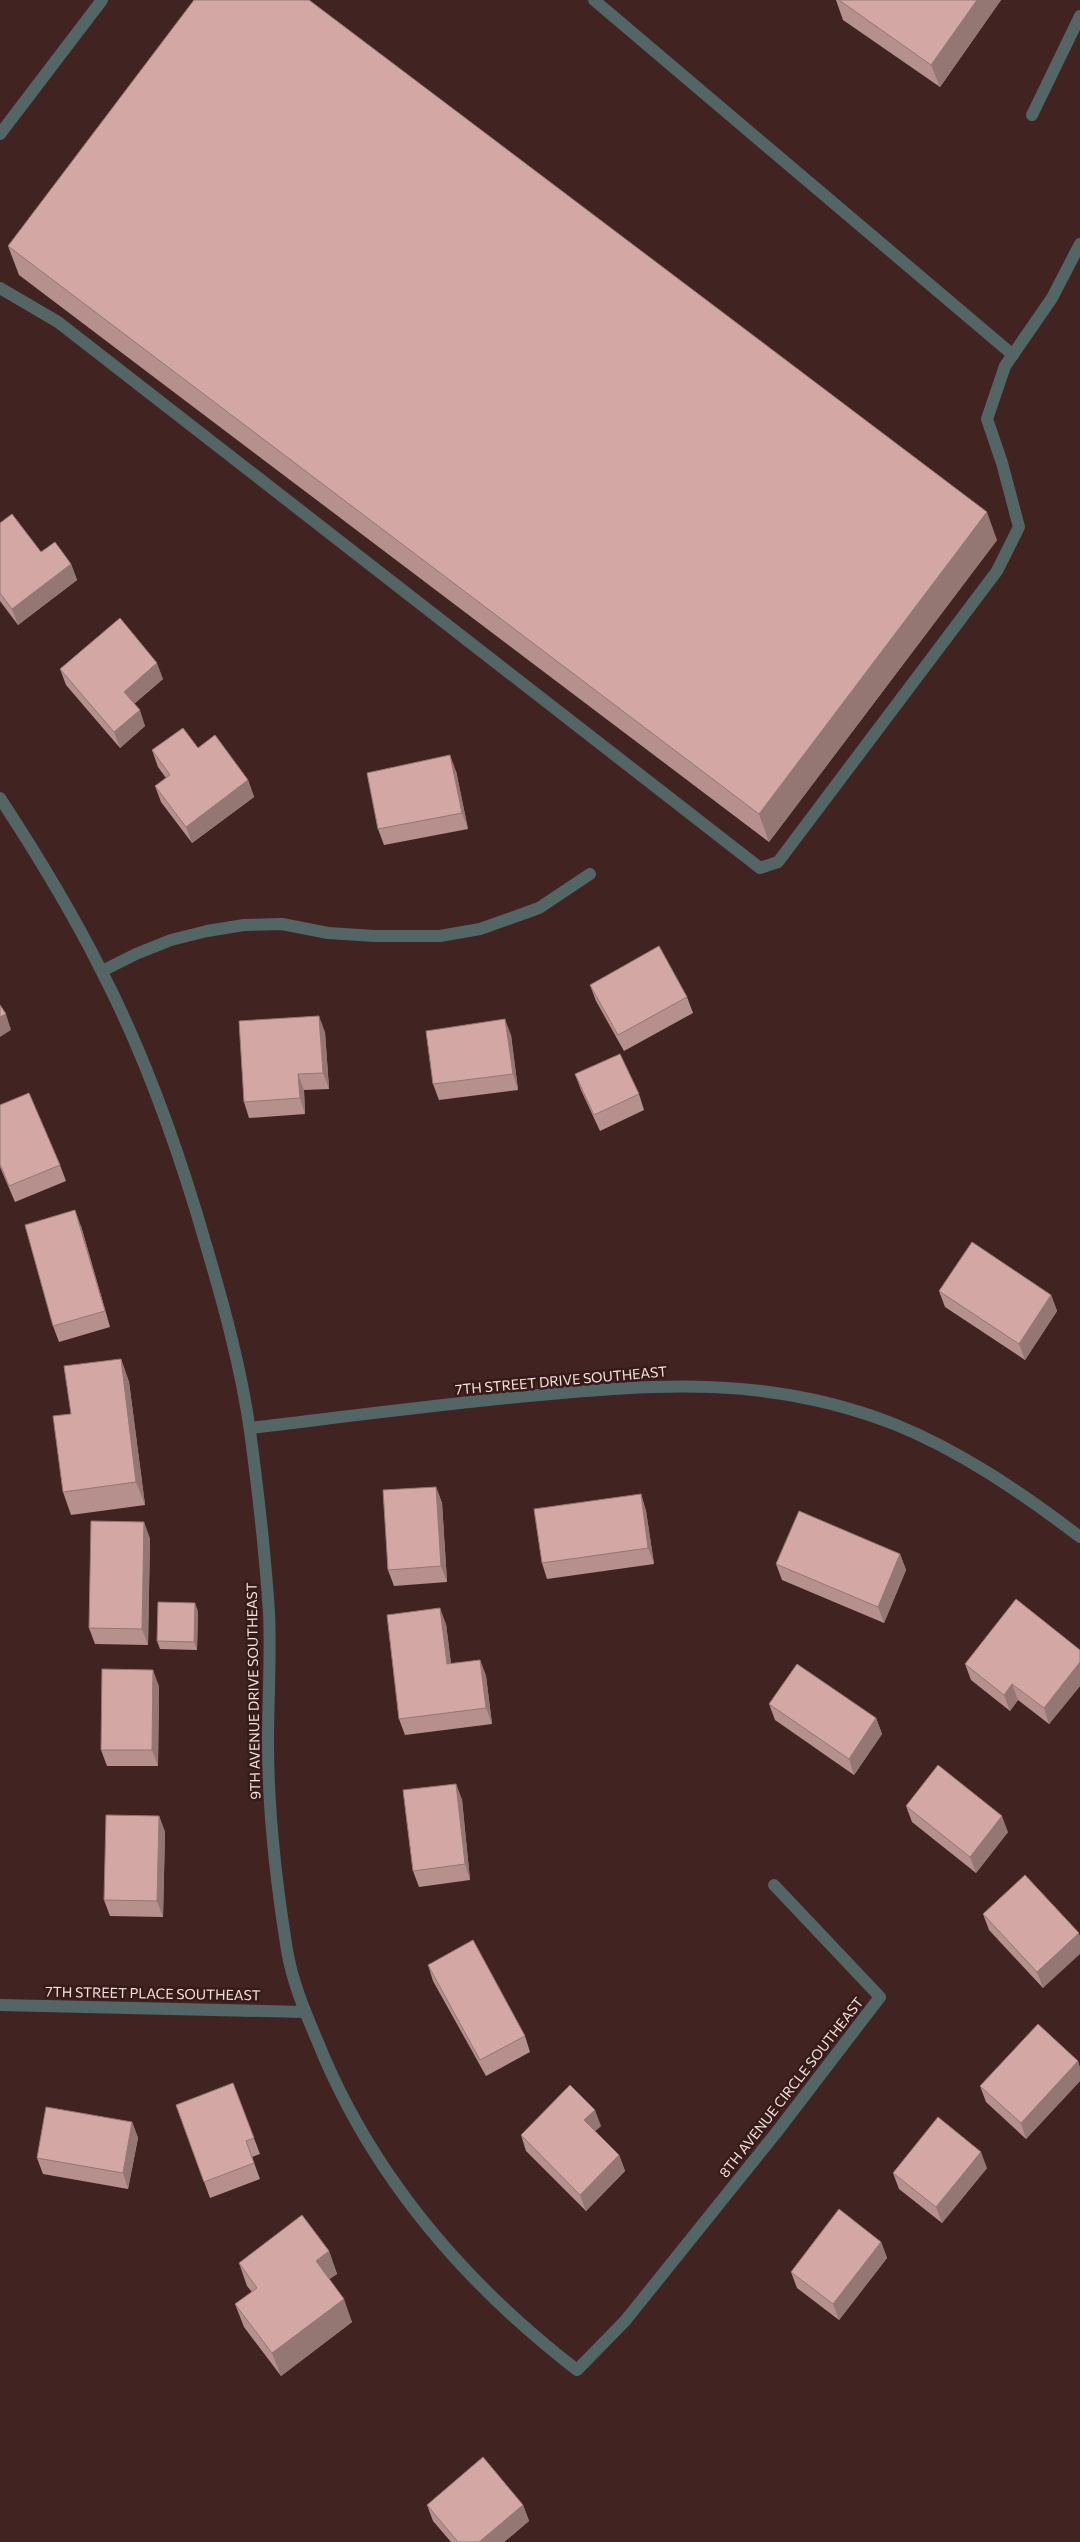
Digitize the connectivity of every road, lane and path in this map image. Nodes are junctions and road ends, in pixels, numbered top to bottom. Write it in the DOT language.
graph roads {
  1 [pos="102,0"];
  2 [pos="594,0"];
  3 [pos="1080,16"];
  4 [pos="1032,115"];
  5 [pos="0,134"];
  6 [pos="1080,244"];
  7 [pos="0,288"];
  8 [pos="1013,355"];
  9 [pos="0,798"];
  10 [pos="590,874"];
  11 [pos="102,971"];
  12 [pos="250,1428"];
  13 [pos="1080,1537"];
  14 [pos="774,1884"];
  15 [pos="0,2005"];
  16 [pos="305,2012"];
  17 [pos="667,2269"];
  1 -- 5 [label="street"];
  2 -- 8 [label="street"];
  3 -- 4 [label="street"];
  6 -- 8 [label="street"];
  7 -- 8 [label="street"];
  9 -- 11 [label="street, 9TH AVENUE DRIVE SOUTHEAST"];
  10 -- 11 [label="street"];
  11 -- 12 [label="street, 9TH AVENUE DRIVE SOUTHEAST"];
  12 -- 13 [label="street, 7TH STREET DRIVE SOUTHEAST"];
  12 -- 16 [label="street, 9TH AVENUE DRIVE SOUTHEAST"];
  14 -- 17 [label="street, 8TH AVENUE CIRCLE SOUTHEAST"];
  15 -- 16 [label="street, 7TH STREET PLACE SOUTHEAST"];
  16 -- 17 [label="street, 9TH AVENUE DRIVE SOUTHEAST"];
}
